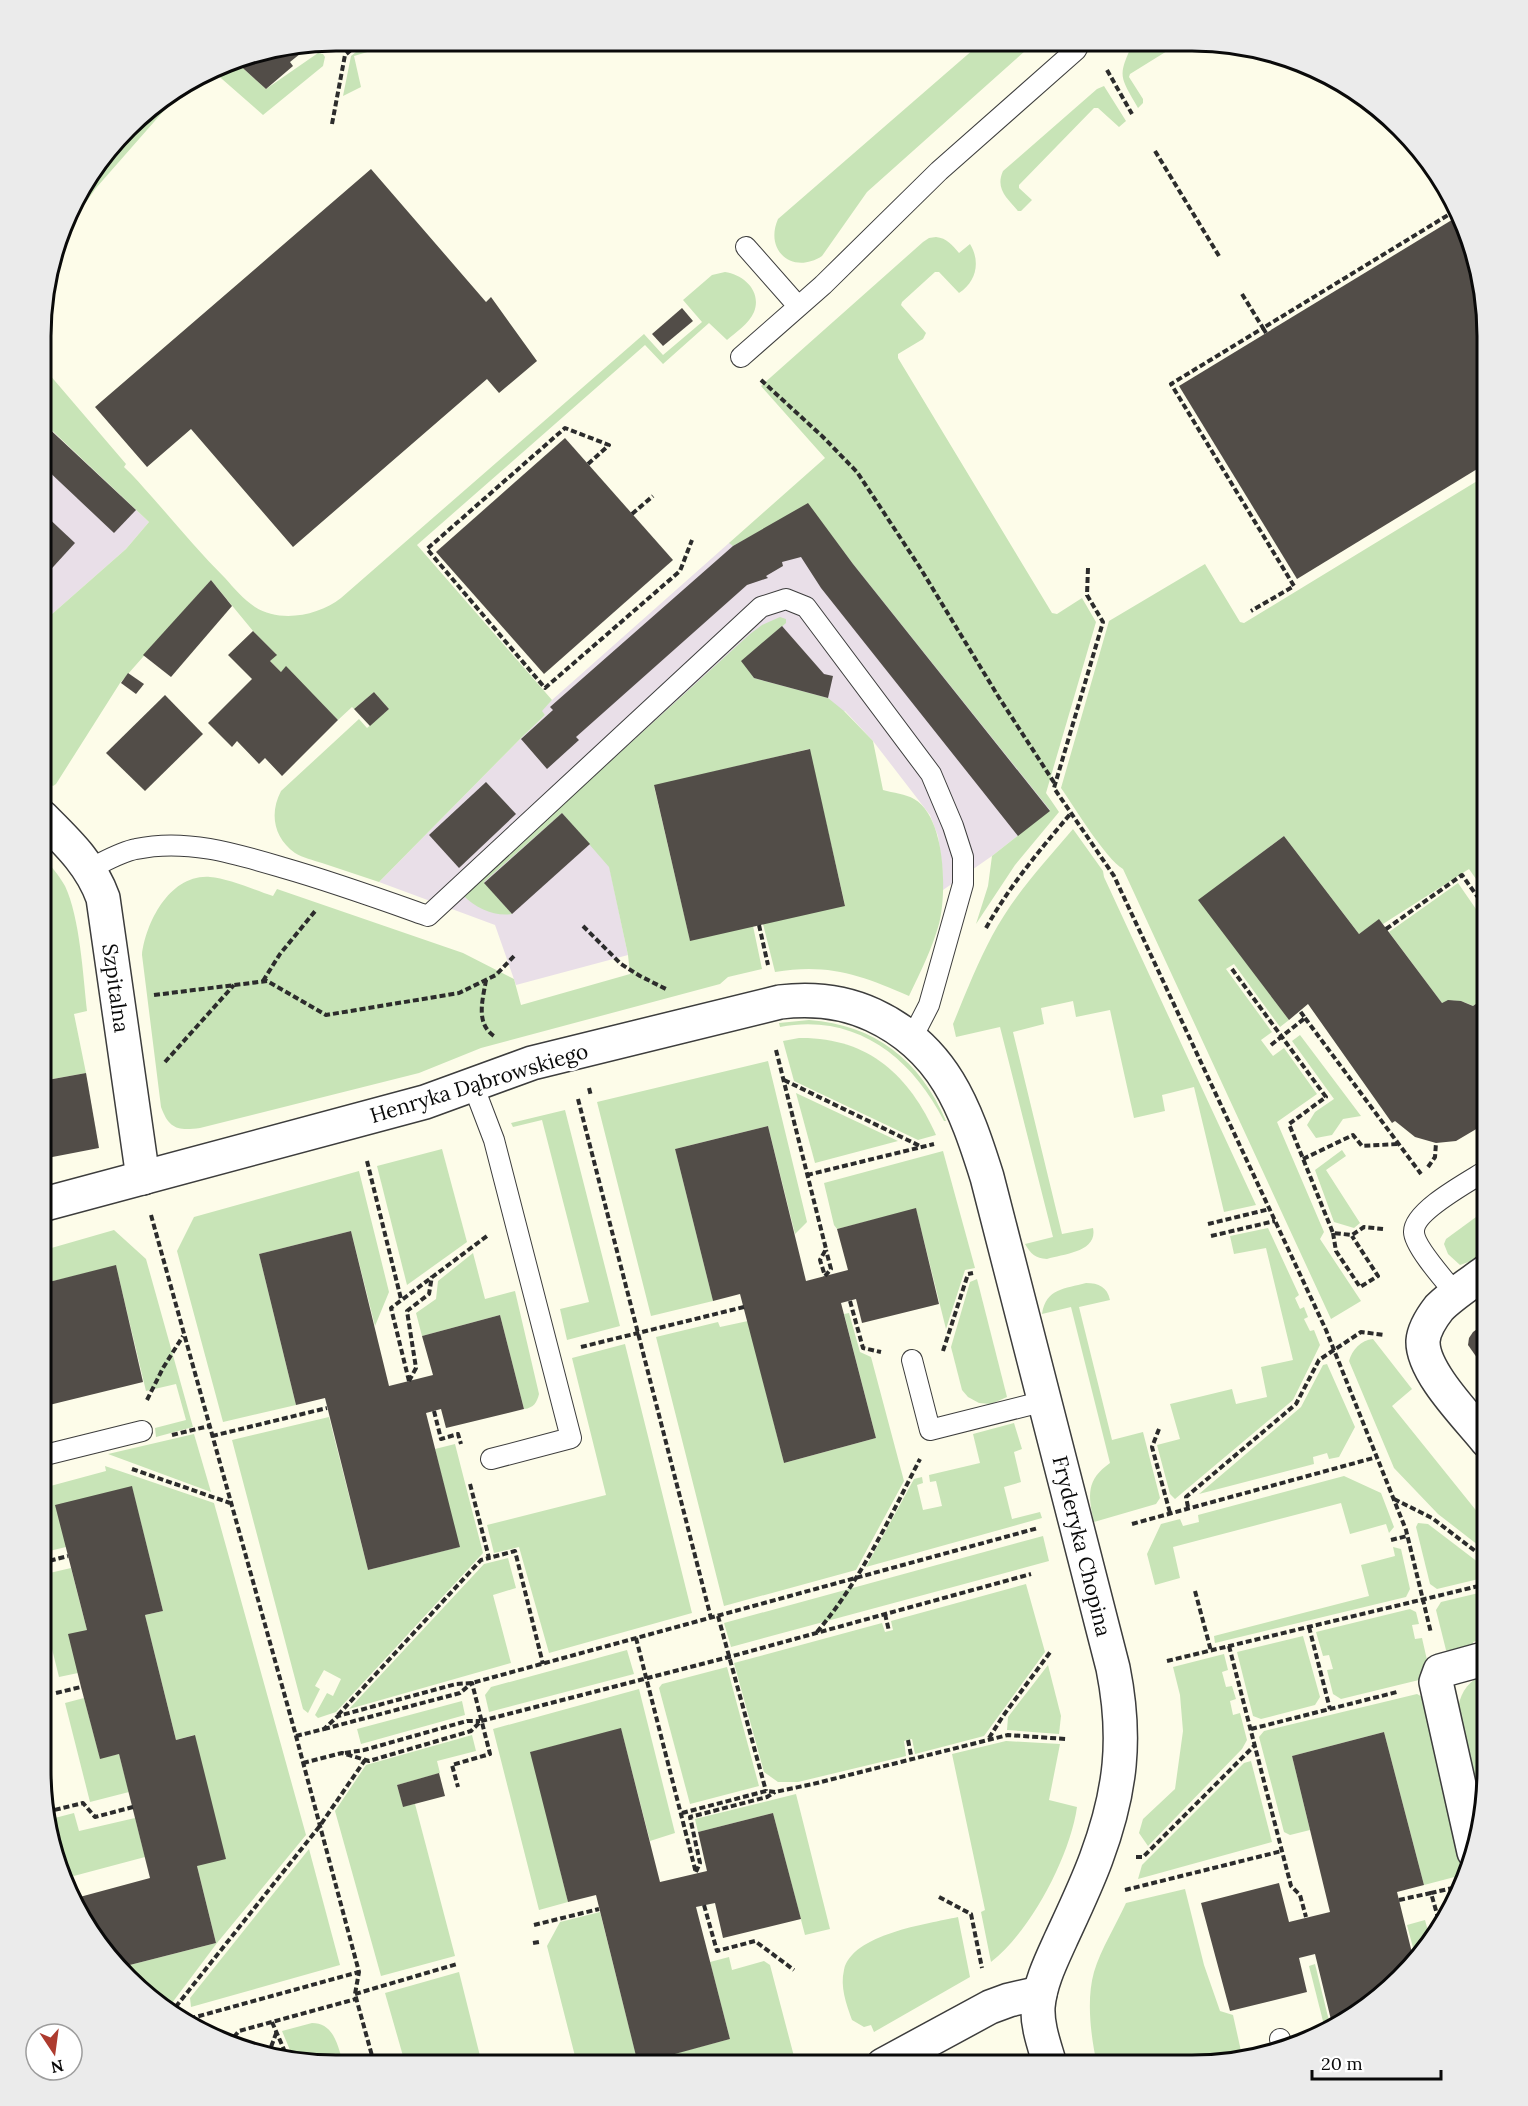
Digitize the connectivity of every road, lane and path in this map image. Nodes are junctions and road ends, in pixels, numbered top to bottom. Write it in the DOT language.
graph roads {
  1 [pos="350,51"];
  2 [pos="1075,51"];
  3 [pos="1107,70"];
  4 [pos="1132,114"];
  5 [pos="333,124"];
  6 [pos="1155,151"];
  7 [pos="1450,214"];
  8 [pos="746,248"];
  9 [pos="1220,256"];
  10 [pos="1242,294"];
  11 [pos="798,306"];
  12 [pos="1263,328"];
  13 [pos="1266,333"];
  14 [pos="741,357"];
  15 [pos="758,377"];
  16 [pos="588,464"];
  17 [pos="653,496"];
  18 [pos="632,514"];
  19 [pos="692,540"];
  20 [pos="1088,568"];
  21 [pos="1251,611"];
  22 [pos="1055,784"];
  23 [pos="1071,813"];
  24 [pos="51,826"];
  25 [pos="89,869"];
  26 [pos="337,884"];
  27 [pos="1477,896"];
  28 [pos="759,925"];
  29 [pos="583,926"];
  30 [pos="1386,929"];
  31 [pos="983,935"];
  32 [pos="516,954"];
  33 [pos="768,967"];
  34 [pos="1232,969"];
  35 [pos="486,979"];
  36 [pos="263,981"];
  37 [pos="235,985"];
  38 [pos="667,990"];
  39 [pos="152,995"];
  40 [pos="1300,1011"];
  41 [pos="1305,1018"];
  42 [pos="1281,1037"];
  43 [pos="912,1038"];
  44 [pos="502,1040"];
  45 [pos="1270,1045"];
  46 [pos="776,1050"];
  47 [pos="158,1071"];
  48 [pos="783,1080"];
  49 [pos="473,1085"];
  50 [pos="578,1099"];
  51 [pos="973,1134"];
  52 [pos="1436,1143"];
  53 [pos="1398,1144"];
  54 [pos="921,1147"];
  55 [pos="1303,1159"];
  56 [pos="367,1161"];
  57 [pos="807,1175"];
  58 [pos="1477,1177"];
  59 [pos="143,1178"];
  60 [pos="51,1203"];
  61 [pos="1270,1209"];
  62 [pos="151,1215"];
  63 [pos="514,1215"];
  64 [pos="1275,1221"];
  65 [pos="1208,1224"];
  66 [pos="1414,1232"];
  67 [pos="1333,1233"];
  68 [pos="1352,1235"];
  69 [pos="1211,1236"];
  70 [pos="826,1249"];
  71 [pos="982,1271"];
  72 [pos="432,1276"];
  73 [pos="1477,1278"];
  74 [pos="1456,1294"];
  75 [pos="401,1299"];
  76 [pos="850,1301"];
  77 [pos="744,1307"];
  78 [pos="639,1332"];
  79 [pos="1361,1332"];
  80 [pos="184,1335"];
  81 [pos="577,1348"];
  82 [pos="863,1348"];
  83 [pos="1334,1351"];
  84 [pos="912,1360"];
  85 [pos="1045,1401"];
  86 [pos="327,1408"];
  87 [pos="434,1411"];
  88 [pos="1477,1428"];
  89 [pos="1159,1429"];
  90 [pos="930,1430"];
  91 [pos="142,1431"];
  92 [pos="212,1436"];
  93 [pos="51,1454"];
  94 [pos="1377,1457"];
  95 [pos="490,1459"];
  96 [pos="121,1465"];
  97 [pos="466,1466"];
  98 [pos="1394,1499"];
  99 [pos="231,1503"];
  100 [pos="1188,1507"];
  101 [pos="1170,1513"];
  102 [pos="1132,1524"];
  103 [pos="1047,1526"];
  104 [pos="1407,1536"];
  105 [pos="1391,1540"];
  106 [pos="1477,1552"];
  107 [pos="68,1556"];
  108 [pos="489,1558"];
  109 [pos="51,1560"];
  110 [pos="1031,1574"];
  111 [pos="858,1577"];
  112 [pos="1477,1586"];
  113 [pos="1195,1592"];
  114 [pos="1423,1599"];
  115 [pos="885,1614"];
  116 [pos="718,1616"];
  117 [pos="711,1618"];
  118 [pos="1309,1627"];
  119 [pos="888,1631"];
  120 [pos="816,1633"];
  121 [pos="636,1638"];
  122 [pos="1229,1646"];
  123 [pos="1051,1651"];
  124 [pos="1211,1651"];
  125 [pos="729,1657"];
  126 [pos="1167,1661"];
  127 [pos="1477,1662"];
  128 [pos="543,1664"];
  129 [pos="1438,1677"];
  130 [pos="646,1678"];
  131 [pos="472,1683"];
  132 [pos="81,1687"];
  133 [pos="56,1693"];
  134 [pos="1330,1709"];
  135 [pos="338,1716"];
  136 [pos="481,1721"];
  137 [pos="324,1729"];
  138 [pos="1250,1729"];
  139 [pos="296,1736"];
  140 [pos="989,1739"];
  141 [pos="1066,1739"];
  142 [pos="908,1740"];
  143 [pos="1254,1746"];
  144 [pos="342,1753"];
  145 [pos="365,1760"];
  146 [pos="912,1760"];
  147 [pos="303,1763"];
  148 [pos="458,1787"];
  149 [pos="766,1791"];
  150 [pos="775,1792"];
  151 [pos="133,1808"];
  152 [pos="54,1810"];
  153 [pos="682,1814"];
  154 [pos="319,1827"];
  155 [pos="1470,1833"];
  156 [pos="1282,1851"];
  157 [pos="1096,1858"];
  158 [pos="1451,1889"];
  159 [pos="1083,1892"];
  160 [pos="1431,1893"];
  161 [pos="939,1897"];
  162 [pos="1399,1900"];
  163 [pos="704,1905"];
  164 [pos="599,1909"];
  165 [pos="1437,1915"];
  166 [pos="1306,1917"];
  167 [pos="534,1925"];
  168 [pos="538,1942"];
  169 [pos="533,1943"];
  170 [pos="457,1964"];
  171 [pos="795,1970"];
  172 [pos="359,1972"];
  173 [pos="355,1994"];
  174 [pos="1040,1994"];
  175 [pos="356,1999"];
  176 [pos="176,2006"];
  177 [pos="990,2007"];
  178 [pos="195,2017"];
  179 [pos="272,2022"];
  180 [pos="277,2030"];
  181 [pos="235,2036"];
  182 [pos="271,2047"];
  183 [pos="285,2051"];
  184 [pos="372,2055"];
  185 [pos="901,2055"];
  186 [pos="1047,2055"];
  1 -- 5 [label="path"];
  2 -- 11 [label="lane"];
  3 -- 4 [label="path"];
  6 -- 9 [label="path"];
  7 -- 12 [label="path"];
  8 -- 11 [label="lane"];
  10 -- 12 [label="path"];
  11 -- 14 [label="lane"];
  12 -- 13 [label="path"];
  12 -- 21 [label="path"];
  15 -- 22 [label="path"];
  16 -- 19 [label="path"];
  17 -- 18 [label="path"];
  20 -- 22 [label="path"];
  22 -- 23 [label="path"];
  23 -- 31 [label="path"];
  23 -- 61 [label="path"];
  24 -- 25 [label="street, Szpitalna"];
  25 -- 26 [label="lane"];
  25 -- 59 [label="street, Szpitalna"];
  26 -- 36 [label="path"];
  26 -- 43 [label="lane"];
  27 -- 30 [label="path"];
  28 -- 33 [label="path"];
  29 -- 38 [label="path"];
  32 -- 35 [label="path"];
  34 -- 42 [label="path"];
  35 -- 36 [label="path"];
  35 -- 44 [label="path"];
  36 -- 37 [label="path"];
  37 -- 39 [label="path"];
  37 -- 47 [label="path"];
  40 -- 41 [label="path"];
  41 -- 42 [label="path"];
  41 -- 53 [label="path"];
  42 -- 45 [label="path"];
  42 -- 55 [label="path"];
  43 -- 49 [label="street, Henryka Dąbrowskiego"];
  43 -- 51 [label="street, Fryderyka Chopina"];
  46 -- 48 [label="path"];
  48 -- 54 [label="path"];
  48 -- 57 [label="path"];
  49 -- 59 [label="street, Henryka Dąbrowskiego"];
  49 -- 63 [label="lane"];
  50 -- 78 [label="path"];
  51 -- 54 [label="path"];
  51 -- 85 [label="street, Fryderyka Chopina"];
  52 -- 53 [label="path"];
  53 -- 55 [label="path"];
  54 -- 57 [label="path"];
  55 -- 67 [label="path"];
  56 -- 75 [label="path"];
  57 -- 70 [label="path"];
  58 -- 66 [label="lane"];
  59 -- 60 [label="street, Henryka Dąbrowskiego"];
  61 -- 64 [label="path"];
  61 -- 65 [label="path"];
  62 -- 80 [label="path"];
  63 -- 72 [label="path"];
  63 -- 95 [label="lane"];
  64 -- 69 [label="path"];
  64 -- 83 [label="path"];
  66 -- 68 [label="path"];
  66 -- 74 [label="lane"];
  67 -- 68 [label="path"];
  67 -- 68 [label="path"];
  70 -- 70 [label="path"];
  71 -- 84 [label="path"];
  72 -- 75 [label="path"];
  72 -- 75 [label="path"];
  73 -- 74 [label="street"];
  74 -- 88 [label="street"];
  76 -- 82 [label="path"];
  77 -- 78 [label="path"];
  78 -- 81 [label="path"];
  78 -- 117 [label="path"];
  79 -- 83 [label="path"];
  80 -- 91 [label="path"];
  80 -- 92 [label="path"];
  83 -- 94 [label="path"];
  83 -- 100 [label="path"];
  84 -- 90 [label="lane"];
  85 -- 90 [label="lane"];
  85 -- 157 [label="street, Fryderyka Chopina"];
  86 -- 92 [label="path"];
  87 -- 97 [label="path"];
  89 -- 101 [label="path"];
  90 -- 111 [label="path"];
  91 -- 93 [label="lane"];
  92 -- 99 [label="path"];
  94 -- 98 [label="path"];
  94 -- 100 [label="path"];
  95 -- 97 [label="path"];
  96 -- 99 [label="path"];
  97 -- 108 [label="path"];
  98 -- 104 [label="path"];
  98 -- 106 [label="path"];
  99 -- 139 [label="path"];
  100 -- 101 [label="path"];
  101 -- 102 [label="path"];
  103 -- 111 [label="path"];
  104 -- 105 [label="path"];
  104 -- 114 [label="path"];
  107 -- 109 [label="path"];
  108 -- 128 [label="path"];
  108 -- 135 [label="path"];
  110 -- 115 [label="path"];
  111 -- 116 [label="path"];
  111 -- 120 [label="path"];
  112 -- 114 [label="path"];
  113 -- 124 [label="path"];
  114 -- 118 [label="path"];
  114 -- 129 [label="path"];
  115 -- 119 [label="path"];
  115 -- 120 [label="path"];
  116 -- 117 [label="path"];
  116 -- 125 [label="path"];
  117 -- 121 [label="path"];
  118 -- 122 [label="path"];
  118 -- 134 [label="path"];
  120 -- 125 [label="path"];
  121 -- 128 [label="path"];
  121 -- 130 [label="path"];
  122 -- 124 [label="path"];
  122 -- 138 [label="path"];
  123 -- 140 [label="path"];
  124 -- 126 [label="path"];
  125 -- 130 [label="path"];
  125 -- 149 [label="path"];
  127 -- 129 [label="street"];
  128 -- 131 [label="path"];
  129 -- 134 [label="path"];
  129 -- 155 [label="street"];
  130 -- 136 [label="path"];
  130 -- 153 [label="path"];
  131 -- 135 [label="path"];
  131 -- 136 [label="path"];
  131 -- 137 [label="path"];
  132 -- 133 [label="path"];
  134 -- 138 [label="path"];
  135 -- 137 [label="path"];
  136 -- 144 [label="path"];
  136 -- 145 [label="path"];
  136 -- 148 [label="path"];
  137 -- 139 [label="path"];
  138 -- 143 [label="path"];
  139 -- 147 [label="path"];
  140 -- 141 [label="path"];
  140 -- 146 [label="path"];
  142 -- 146 [label="path"];
  143 -- 156 [label="path"];
  143 -- 157 [label="path"];
  144 -- 145 [label="path"];
  144 -- 147 [label="path"];
  145 -- 154 [label="path"];
  146 -- 150 [label="path"];
  147 -- 154 [label="path"];
  149 -- 150 [label="path"];
  149 -- 153 [label="path"];
  150 -- 153 [label="path"];
  151 -- 152 [label="path"];
  154 -- 172 [label="path"];
  154 -- 176 [label="path"];
  156 -- 159 [label="path"];
  156 -- 166 [label="path"];
  157 -- 159 [label="street, Fryderyka Chopina"];
  158 -- 160 [label="path"];
  159 -- 174 [label="street, Fryderyka Chopina"];
  160 -- 162 [label="path"];
  160 -- 165 [label="path"];
  161 -- 177 [label="path"];
  163 -- 171 [label="path"];
  164 -- 167 [label="path"];
  168 -- 169 [label="path"];
  170 -- 173 [label="path"];
  172 -- 173 [label="path"];
  172 -- 178 [label="path"];
  173 -- 175 [label="path"];
  174 -- 177 [label="street"];
  174 -- 186 [label="street, Fryderyka Chopina"];
  175 -- 179 [label="path"];
  175 -- 184 [label="path"];
  177 -- 185 [label="street"];
  179 -- 180 [label="path"];
  179 -- 181 [label="path"];
  180 -- 182 [label="path"];
  180 -- 183 [label="path"];
}
